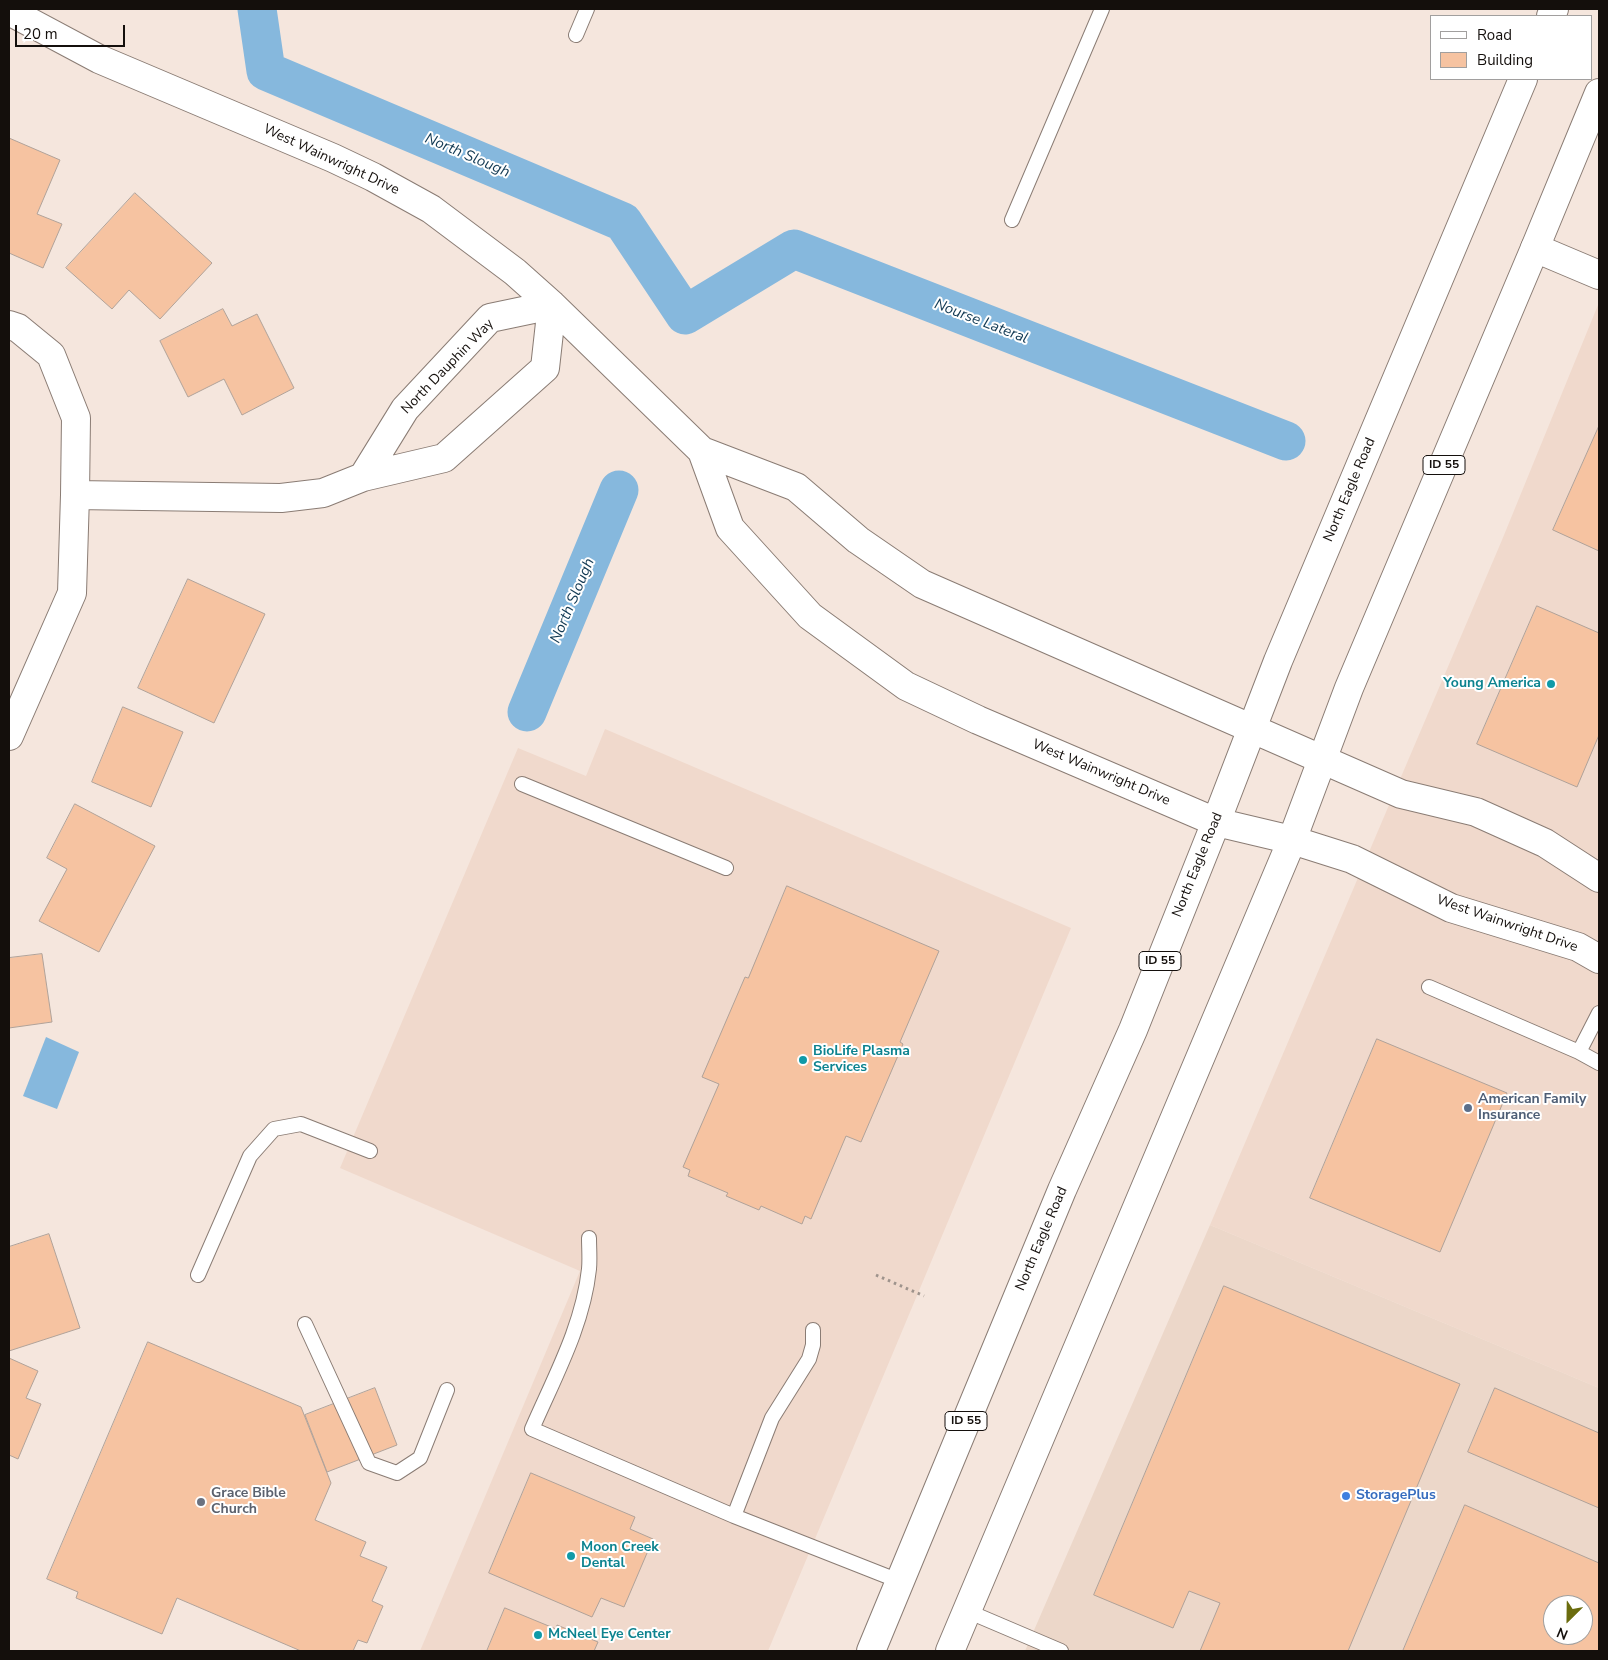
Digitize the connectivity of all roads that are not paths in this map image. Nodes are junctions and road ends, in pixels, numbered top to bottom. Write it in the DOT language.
graph roads {
  1 [pos="587,9"];
  2 [pos="1102,9"];
  3 [pos="9,11"];
  4 [pos="576,35"];
  5 [pos="1523,80"];
  6 [pos="1599,93"];
  7 [pos="1012,220"];
  8 [pos="1536,248"];
  9 [pos="1599,275"];
  10 [pos="552,305"];
  11 [pos="9,325"];
  12 [pos="702,451"];
  13 [pos="363,477"];
  14 [pos="75,495"];
  15 [pos="1251,728"];
  16 [pos="9,736"];
  17 [pos="1322,758"];
  18 [pos="522,784"];
  19 [pos="1216,822"];
  20 [pos="1292,840"];
  21 [pos="726,868"];
  22 [pos="1599,878"];
  23 [pos="1599,959"];
  24 [pos="1429,987"];
  25 [pos="1599,1013"];
  26 [pos="1579,1052"];
  27 [pos="1599,1063"];
  28 [pos="370,1151"];
  29 [pos="589,1238"];
  30 [pos="198,1275"];
  31 [pos="305,1324"];
  32 [pos="813,1330"];
  33 [pos="447,1390"];
  34 [pos="734,1516"];
  35 [pos="899,1581"];
  36 [pos="967,1611"];
  37 [pos="871,1651"];
  38 [pos="950,1651"];
  39 [pos="1061,1651"];
  1 -- 4 [label="lane"];
  2 -- 7 [label="lane"];
  3 -- 10 [label="main road, West Wainwright Drive"];
  5 -- 15 [label="main road, North Eagle Road / ID 55"];
  6 -- 8 [label="main road, ID 55"];
  8 -- 9 [label="main road"];
  8 -- 17 [label="main road, ID 55"];
  10 -- 12 [label="main road, West Wainwright Drive"];
  10 -- 13 [label="main road, North Dauphin Way"];
  10 -- 13 [label="main road"];
  11 -- 14 [label="main road"];
  12 -- 15 [label="main road, West Wainwright Drive"];
  12 -- 19 [label="main road, West Wainwright Drive"];
  13 -- 14 [label="main road"];
  14 -- 16 [label="main road"];
  15 -- 17 [label="main road, West Wainwright Drive"];
  15 -- 19 [label="main road, North Eagle Road / ID 55"];
  17 -- 20 [label="main road, ID 55"];
  17 -- 22 [label="main road, West Wainwright Drive"];
  18 -- 21 [label="lane"];
  19 -- 20 [label="main road, West Wainwright Drive"];
  19 -- 35 [label="main road, North Eagle Road / ID 55"];
  20 -- 23 [label="main road, West Wainwright Drive"];
  20 -- 36 [label="main road, ID 55"];
  24 -- 26 [label="lane"];
  25 -- 26 [label="lane"];
  26 -- 27 [label="lane"];
  28 -- 30 [label="lane"];
  29 -- 34 [label="lane"];
  31 -- 33 [label="lane"];
  32 -- 34 [label="lane"];
  34 -- 35 [label="lane"];
  35 -- 37 [label="main road, North Eagle Road / ID 55"];
  36 -- 38 [label="main road, ID 55"];
  36 -- 39 [label="lane"];
}
